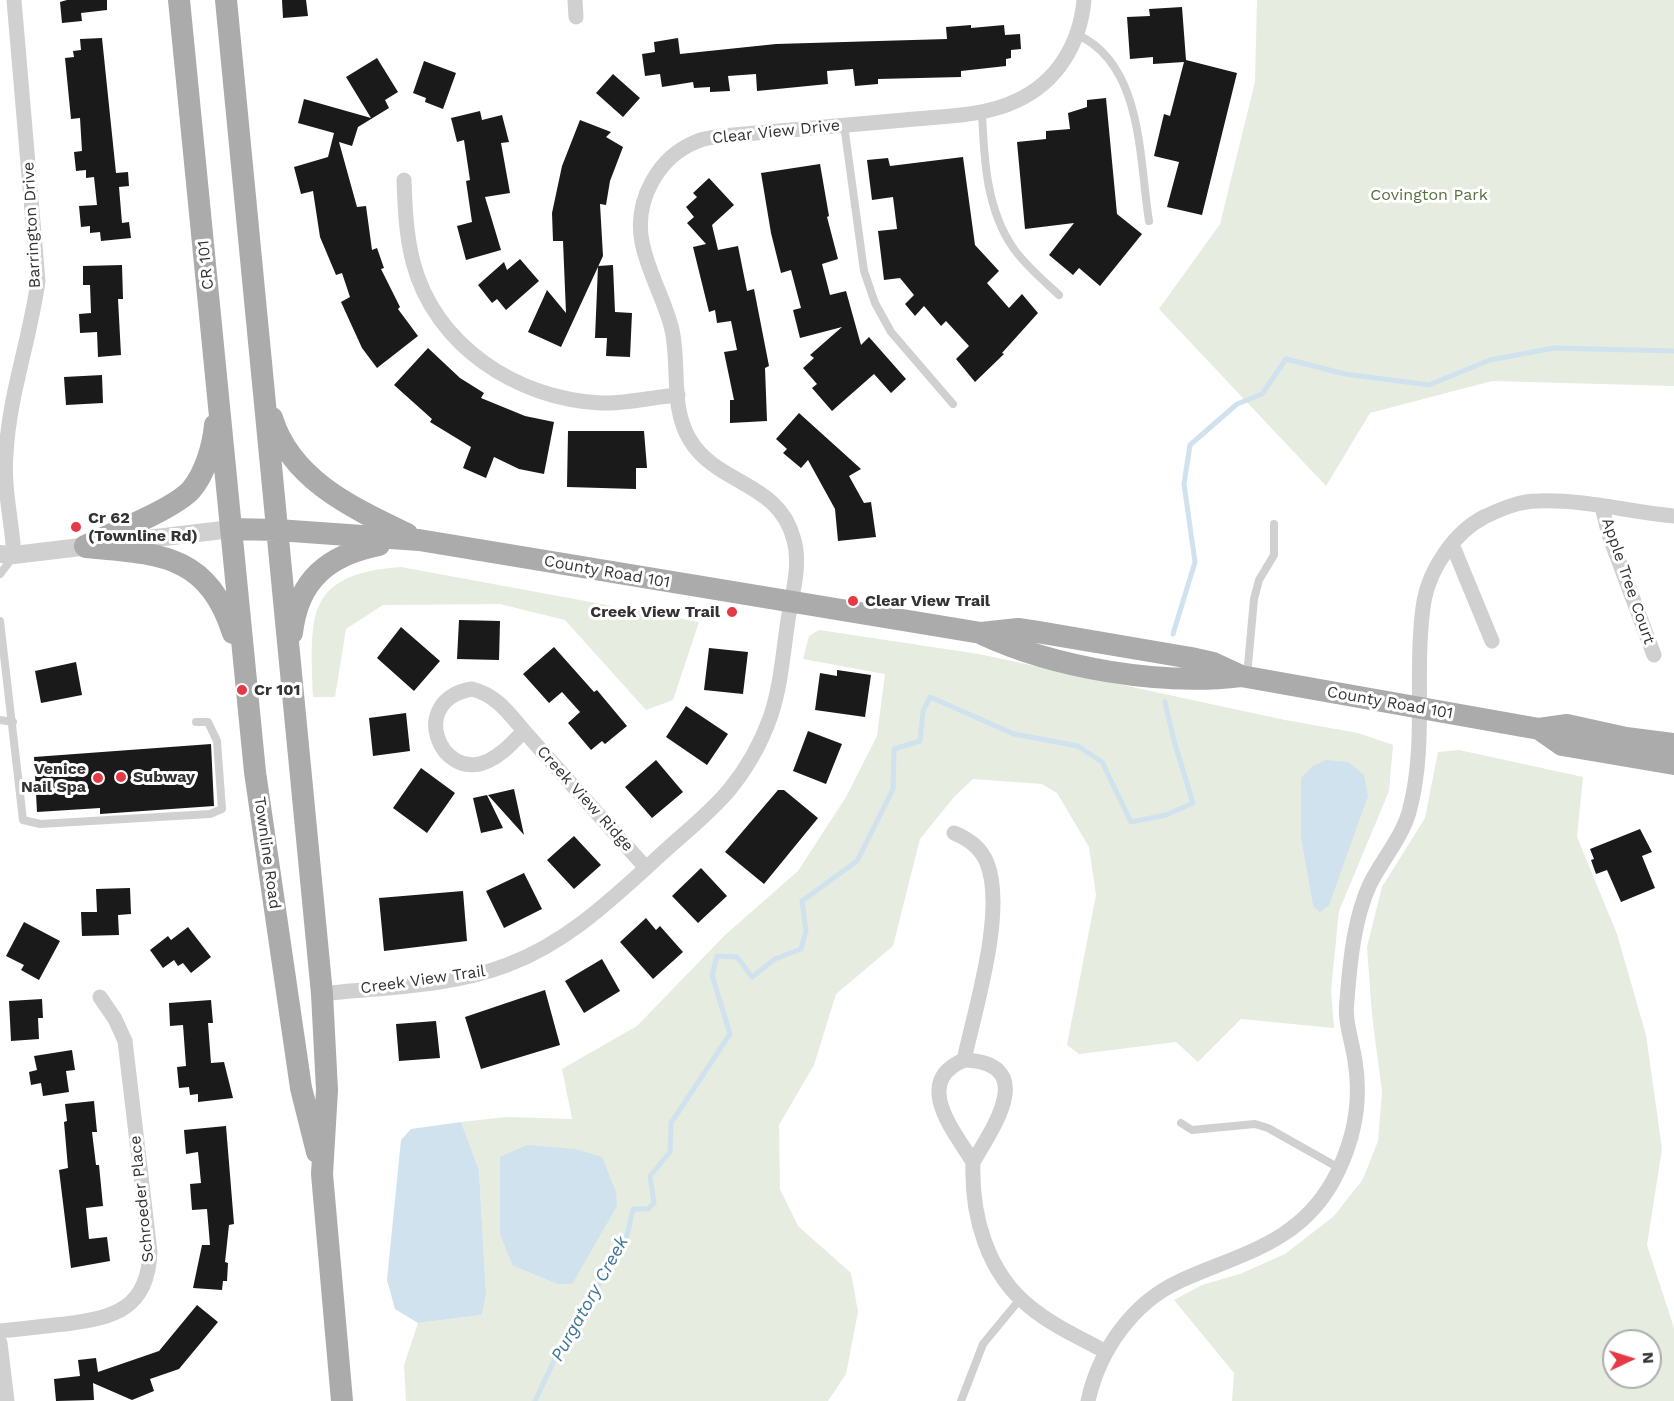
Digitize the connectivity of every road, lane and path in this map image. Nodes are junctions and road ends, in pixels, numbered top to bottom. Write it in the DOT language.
graph roads {
  1 [pos="14,0"];
  2 [pos="179,0"];
  3 [pos="226,0"];
  4 [pos="575,0"];
  5 [pos="1084,0"];
  6 [pos="576,17"];
  7 [pos="1078,35"];
  8 [pos="982,112"];
  9 [pos="844,125"];
  10 [pos="404,180"];
  11 [pos="1149,221"];
  12 [pos="1059,295"];
  13 [pos="218,379"];
  14 [pos="264,391"];
  15 [pos="678,395"];
  16 [pos="953,404"];
  17 [pos="1602,507"];
  18 [pos="1674,516"];
  19 [pos="1274,524"];
  20 [pos="231,530"];
  21 [pos="277,530"];
  22 [pos="419,540"];
  23 [pos="1452,544"];
  24 [pos="85,546"];
  25 [pos="7,555"];
  26 [pos="0,574"];
  27 [pos="791,603"];
  28 [pos="0,621"];
  29 [pos="1492,641"];
  30 [pos="1654,655"];
  31 [pos="290,662"];
  32 [pos="244,667"];
  33 [pos="3,672"];
  34 [pos="1244,677"];
  35 [pos="1419,708"];
  36 [pos="0,720"];
  37 [pos="13,722"];
  38 [pos="196,722"];
  39 [pos="1539,729"];
  40 [pos="524,731"];
  41 [pos="1674,744"];
  42 [pos="1674,764"];
  43 [pos="954,833"];
  44 [pos="646,867"];
  45 [pos="322,993"];
  46 [pos="100,998"];
  47 [pos="964,1060"];
  48 [pos="1181,1123"];
  49 [pos="973,1162"];
  50 [pos="1339,1168"];
  51 [pos="322,1174"];
  52 [pos="1021,1298"];
  53 [pos="0,1331"];
  54 [pos="0,1343"];
  55 [pos="1106,1352"];
  56 [pos="7,1401"];
  57 [pos="342,1401"];
  58 [pos="962,1401"];
  59 [pos="1088,1401"];
  1 -- 25 [label="street, Barrington Drive"];
  2 -- 13 [label="main road, CR 101 / CR 101"];
  3 -- 14 [label="main road"];
  4 -- 6 [label="street"];
  5 -- 7 [label="street, Clear View Drive"];
  7 -- 8 [label="street, Clear View Drive"];
  7 -- 11 [label="lane"];
  8 -- 9 [label="street, Clear View Drive"];
  8 -- 12 [label="lane"];
  9 -- 15 [label="street, Clear View Drive"];
  9 -- 16 [label="lane"];
  10 -- 15 [label="street"];
  13 -- 20 [label="main road, CR 101 / CR 101"];
  13 -- 24 [label="main road"];
  14 -- 21 [label="main road, Townline Road"];
  14 -- 22 [label="main road"];
  15 -- 27 [label="street, Clear View Drive"];
  17 -- 18 [label="street"];
  17 -- 23 [label="street"];
  17 -- 30 [label="street, Apple Tree Court"];
  19 -- 34 [label="lane"];
  20 -- 21 [label="main road, County Road 101"];
  20 -- 24 [label="street"];
  20 -- 32 [label="main road, Townline Road"];
  21 -- 22 [label="main road, County Road 101"];
  21 -- 31 [label="main road, Townline Road"];
  22 -- 27 [label="main road, County Road 101"];
  22 -- 31 [label="main road"];
  23 -- 29 [label="street"];
  23 -- 35 [label="street"];
  24 -- 25 [label="street"];
  24 -- 32 [label="main road"];
  25 -- 26 [label="lane"];
  27 -- 34 [label="main road, County Road 101"];
  27 -- 44 [label="street, Creek View Trail"];
  28 -- 33 [label="lane"];
  31 -- 45 [label="main road, Townline Road"];
  32 -- 51 [label="main road, Townline Road"];
  33 -- 37 [label="lane"];
  34 -- 35 [label="main road, County Road 101"];
  35 -- 39 [label="main road, County Road 101"];
  35 -- 50 [label="street"];
  36 -- 37 [label="lane"];
  37 -- 38 [label="lane"];
  39 -- 41 [label="main road, County Road 101"];
  39 -- 42 [label="main road, County Road 101"];
  40 -- 40 [label="street"];
  40 -- 44 [label="street, Creek View Ridge"];
  43 -- 47 [label="street"];
  44 -- 45 [label="street, Creek View Trail"];
  45 -- 51 [label="main road, Townline Road"];
  46 -- 53 [label="street, Schroeder Place"];
  47 -- 49 [label="street"];
  47 -- 49 [label="street"];
  48 -- 50 [label="lane"];
  49 -- 52 [label="street"];
  50 -- 55 [label="street"];
  51 -- 57 [label="main road, Townline Road"];
  52 -- 55 [label="street"];
  52 -- 58 [label="lane"];
  54 -- 56 [label="street"];
  55 -- 59 [label="street"];
}
